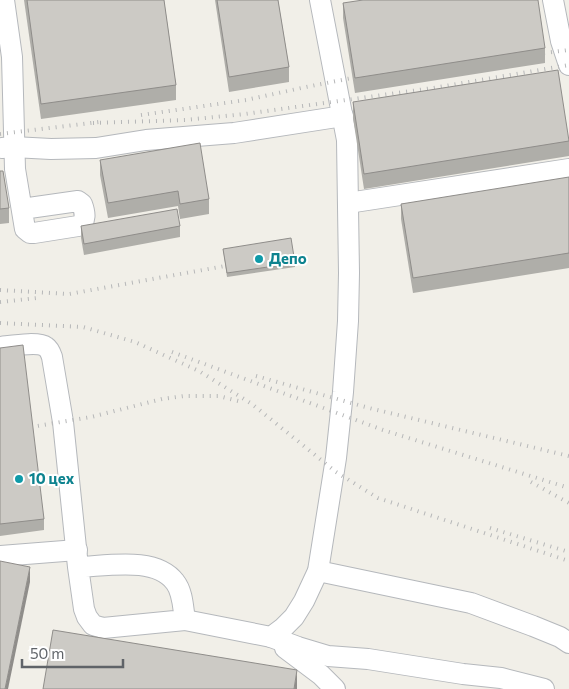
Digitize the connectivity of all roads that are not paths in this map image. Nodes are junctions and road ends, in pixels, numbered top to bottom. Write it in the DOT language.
graph roads {
  1 [pos="4,0"];
  2 [pos="320,0"];
  3 [pos="553,0"];
  4 [pos="569,65"];
  5 [pos="342,116"];
  6 [pos="7,147"];
  7 [pos="569,169"];
  8 [pos="348,203"];
  9 [pos="22,210"];
  10 [pos="0,347"];
  11 [pos="0,556"];
  12 [pos="77,558"];
  13 [pos="318,571"];
  14 [pos="185,620"];
  15 [pos="271,637"];
  16 [pos="569,643"];
  17 [pos="335,689"];
  18 [pos="544,689"];
  1 -- 6 [label="lane"];
  2 -- 5 [label="lane"];
  3 -- 4 [label="lane"];
  5 -- 6 [label="lane"];
  5 -- 8 [label="lane"];
  6 -- 9 [label="lane"];
  7 -- 8 [label="lane"];
  8 -- 13 [label="lane"];
  10 -- 12 [label="lane"];
  11 -- 12 [label="lane"];
  12 -- 14 [label="lane"];
  12 -- 14 [label="lane"];
  13 -- 15 [label="lane"];
  13 -- 16 [label="lane"];
  14 -- 15 [label="lane"];
  15 -- 17 [label="lane"];
  15 -- 18 [label="lane"];
}
